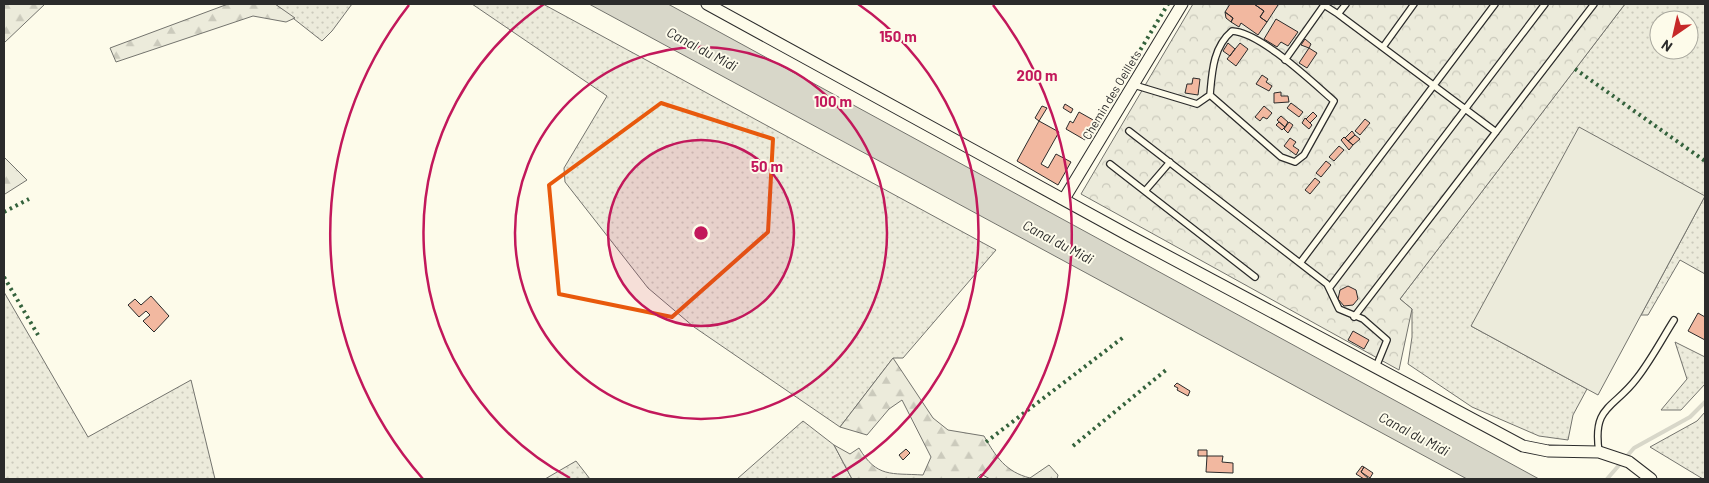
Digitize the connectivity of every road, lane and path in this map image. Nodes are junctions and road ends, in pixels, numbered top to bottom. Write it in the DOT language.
graph roads {
  1 [pos="708,4"];
  2 [pos="1182,4"];
  3 [pos="1346,4"];
  4 [pos="1414,4"];
  5 [pos="1496,4"];
  6 [pos="1545,4"];
  7 [pos="1594,4"];
  8 [pos="1338,14"];
  9 [pos="1382,47"];
  10 [pos="1285,60"];
  11 [pos="1134,85"];
  12 [pos="1434,86"];
  13 [pos="1210,95"];
  14 [pos="1465,110"];
  15 [pos="1129,131"];
  16 [pos="1496,132"];
  17 [pos="1170,162"];
  18 [pos="1110,164"];
  19 [pos="1145,191"];
  20 [pos="1064,200"];
  21 [pos="1300,263"];
  22 [pos="1255,276"];
  23 [pos="1330,287"];
  24 [pos="1354,317"];
  25 [pos="1674,320"];
  26 [pos="1376,367"];
  27 [pos="1599,452"];
  28 [pos="1651,479"];
  1 -- 20 [label="street"];
  2 -- 11 [label="street, Chemin des Oeillets"];
  3 -- 8 [label="lane"];
  4 -- 9 [label="lane"];
  5 -- 12 [label="lane"];
  6 -- 14 [label="lane"];
  7 -- 16 [label="lane"];
  8 -- 9 [label="lane"];
  8 -- 10 [label="lane"];
  9 -- 12 [label="lane"];
  10 -- 13 [label="lane"];
  10 -- 13 [label="lane"];
  11 -- 13 [label="lane"];
  11 -- 20 [label="street, Chemin des Oeillets"];
  12 -- 14 [label="lane"];
  12 -- 21 [label="lane"];
  14 -- 16 [label="lane"];
  14 -- 23 [label="lane"];
  15 -- 17 [label="lane"];
  16 -- 24 [label="lane"];
  17 -- 19 [label="lane"];
  17 -- 21 [label="lane"];
  18 -- 19 [label="lane"];
  19 -- 22 [label="lane"];
  20 -- 26 [label="street"];
  21 -- 23 [label="lane"];
  23 -- 24 [label="lane"];
  24 -- 26 [label="lane"];
  25 -- 27 [label="lane"];
  26 -- 27 [label="street"];
  27 -- 28 [label="street"];
}
